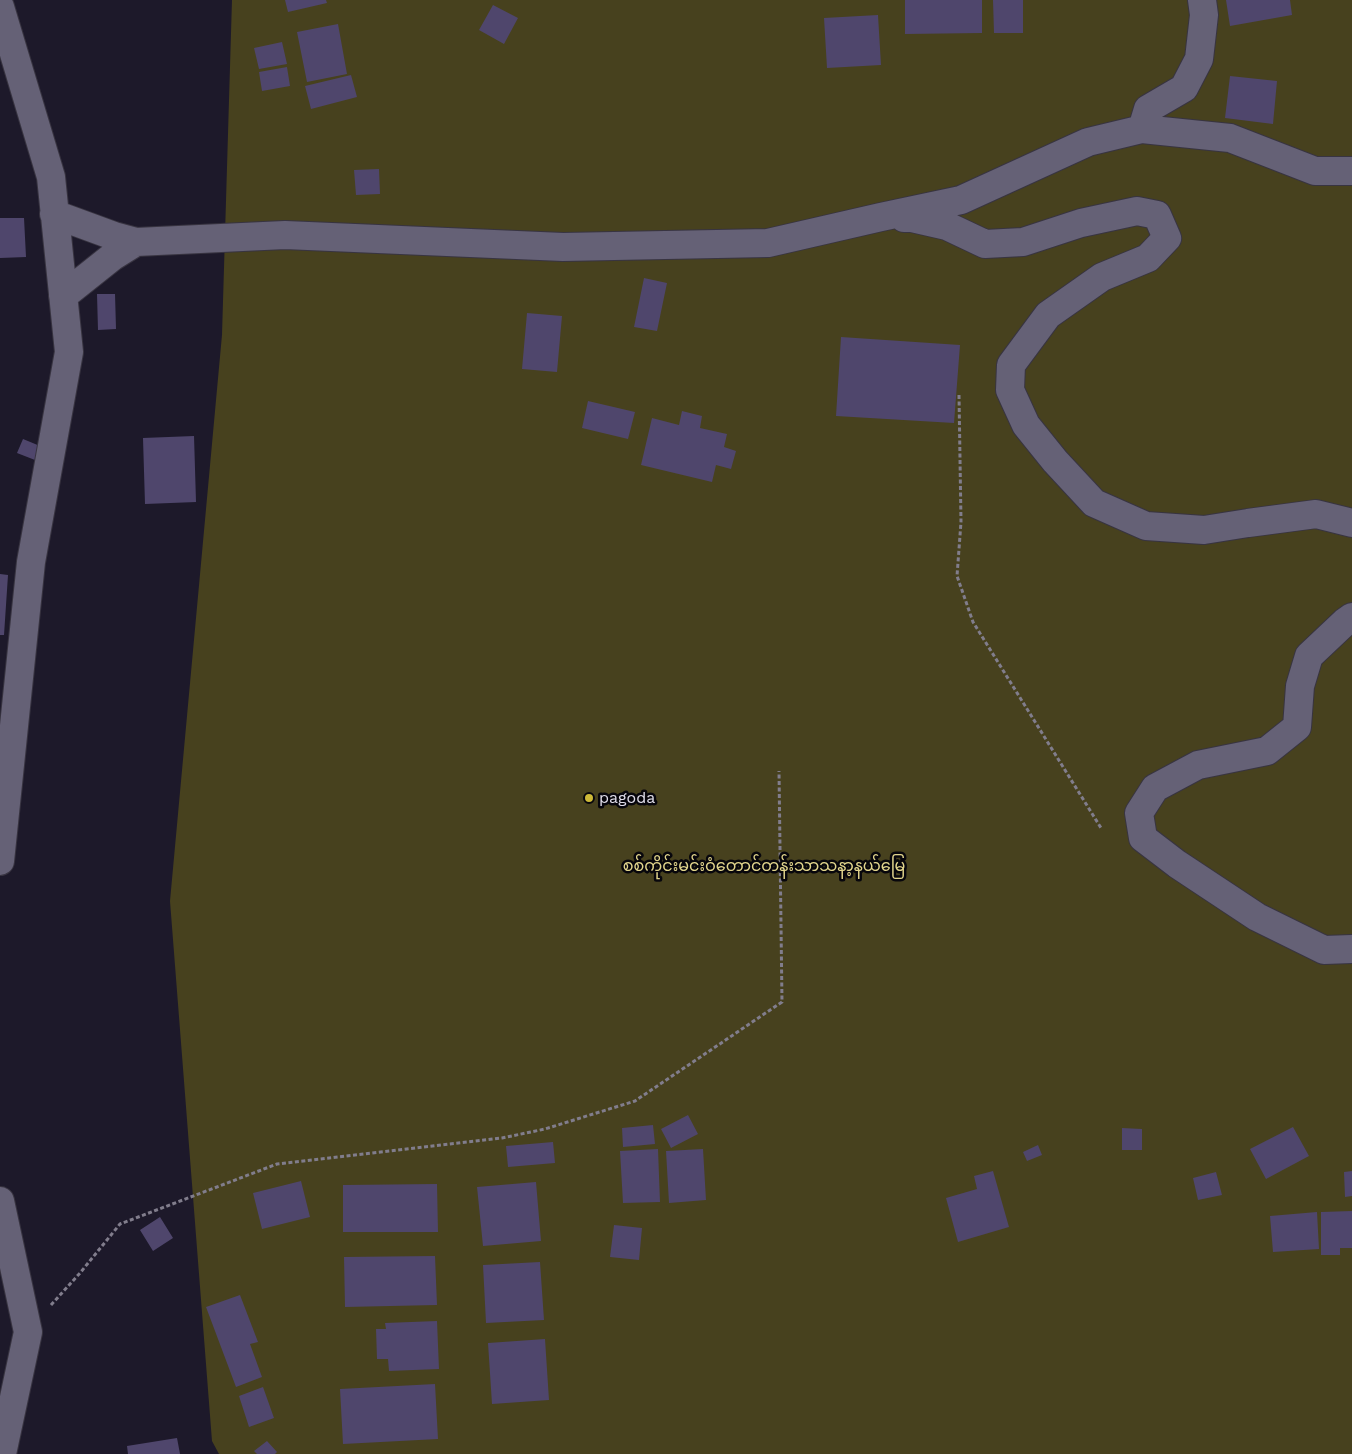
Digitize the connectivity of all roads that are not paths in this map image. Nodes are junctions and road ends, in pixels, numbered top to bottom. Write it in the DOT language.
graph roads {
  1 [pos="1202,0"];
  2 [pos="0,7"];
  3 [pos="1142,129"];
  4 [pos="1352,171"];
  5 [pos="54,214"];
  6 [pos="881,217"];
  7 [pos="136,242"];
  8 [pos="63,296"];
  9 [pos="1352,523"];
  10 [pos="1352,617"];
  11 [pos="0,861"];
  12 [pos="1352,949"];
  13 [pos="0,1201"];
  14 [pos="2,1454"];
  1 -- 3 [label="street"];
  2 -- 5 [label="street"];
  3 -- 4 [label="street"];
  3 -- 6 [label="street"];
  5 -- 7 [label="street"];
  5 -- 8 [label="street"];
  6 -- 7 [label="street"];
  6 -- 9 [label="street"];
  7 -- 8 [label="street"];
  8 -- 11 [label="street"];
  10 -- 12 [label="street"];
  13 -- 14 [label="street"];
}
